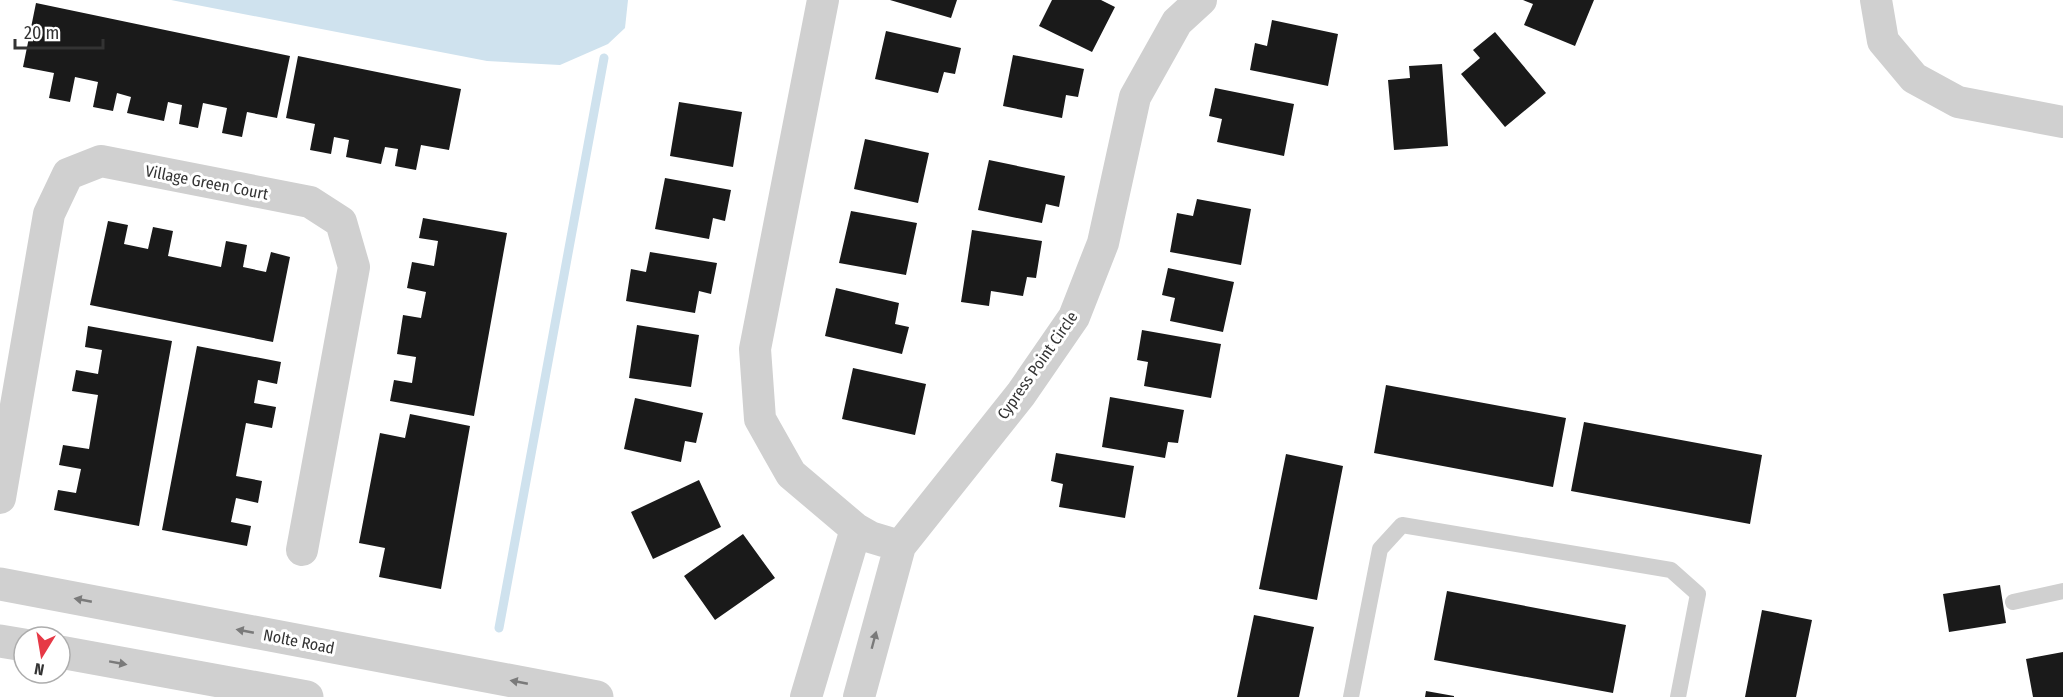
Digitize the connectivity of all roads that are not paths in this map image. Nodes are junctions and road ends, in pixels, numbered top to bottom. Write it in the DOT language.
graph roads {
  1 [pos="823,0"];
  2 [pos="1201,0"];
  3 [pos="1876,0"];
  4 [pos="2063,122"];
  5 [pos="0,498"];
  6 [pos="863,533"];
  7 [pos="900,546"];
  8 [pos="302,550"];
  9 [pos="0,585"];
  10 [pos="2063,591"];
  11 [pos="2013,602"];
  12 [pos="72,654"];
  13 [pos="306,697"];
  14 [pos="597,697"];
  15 [pos="806,697"];
  16 [pos="821,697"];
  17 [pos="859,697"];
  18 [pos="1351,697"];
  19 [pos="1678,697"];
  1 -- 6 [label="street"];
  2 -- 7 [label="street, Cypress Point Circle"];
  3 -- 4 [label="street"];
  5 -- 8 [label="street, Village Green Court"];
  6 -- 7 [label="street"];
  6 -- 15 [label="street"];
  6 -- 16 [label="street"];
  17 -- 7 [label="street, Cypress Point Circle, one-way"];
  14 -- 9 [label="street, Nolte Road, one-way"];
  10 -- 11 [label="lane"];
  12 -- 13 [label="street, one-way"];
  18 -- 19 [label="lane"];
}
